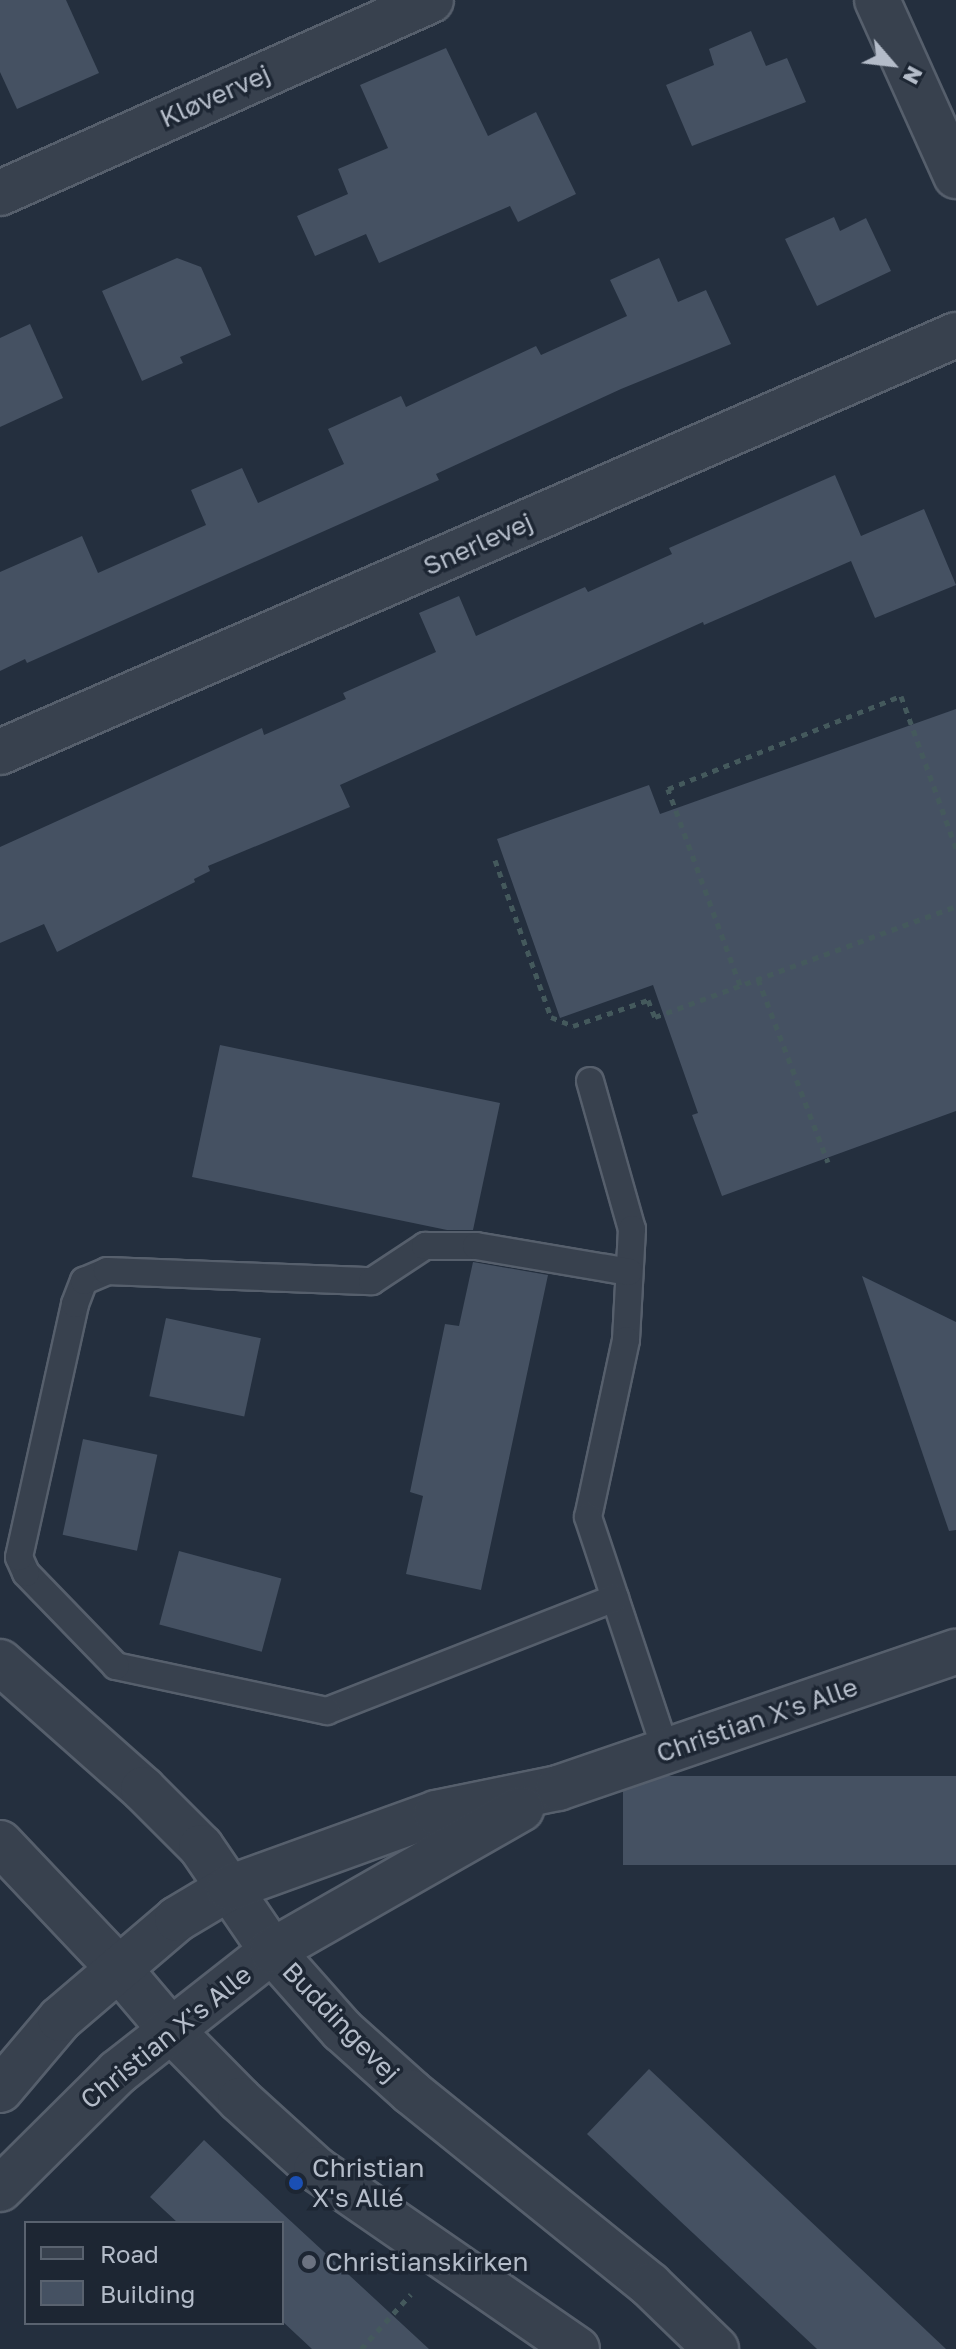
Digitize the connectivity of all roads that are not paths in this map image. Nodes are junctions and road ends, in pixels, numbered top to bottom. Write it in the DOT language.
graph roads {
  1 [pos="431,0"];
  2 [pos="877,0"];
  3 [pos="956,176"];
  4 [pos="0,193"];
  5 [pos="956,335"];
  6 [pos="0,752"];
  7 [pos="590,1081"];
  8 [pos="629,1272"];
  9 [pos="615,1598"];
  10 [pos="956,1652"];
  11 [pos="0,1662"];
  12 [pos="666,1751"];
  13 [pos="558,1788"];
  14 [pos="0,1843"];
  15 [pos="229,1888"];
  16 [pos="272,1951"];
  17 [pos="119,1969"];
  18 [pos="171,2030"];
  19 [pos="0,2090"];
  20 [pos="0,2189"];
  21 [pos="577,2349"];
  22 [pos="716,2349"];
  1 -- 4 [label="street, Kløvervej"];
  2 -- 3 [label="street"];
  5 -- 6 [label="street, Snerlevej"];
  7 -- 8 [label="lane"];
  8 -- 9 [label="lane"];
  8 -- 9 [label="lane"];
  9 -- 12 [label="lane"];
  10 -- 12 [label="street, Christian X's Alle"];
  11 -- 15 [label="street, Buddingevej"];
  12 -- 13 [label="street, Christian X's Alle"];
  13 -- 15 [label="street, Christian X's Alle"];
  13 -- 16 [label="street, Christian X's Alle"];
  14 -- 17 [label="street"];
  15 -- 16 [label="street, Buddingevej"];
  15 -- 17 [label="street, Christian X's Alle"];
  16 -- 18 [label="street, Christian X's Alle"];
  16 -- 22 [label="street, Buddingevej"];
  17 -- 18 [label="street"];
  17 -- 19 [label="street, Christian X's Alle"];
  18 -- 20 [label="street, Christian X's Alle"];
  18 -- 21 [label="street"];
}
